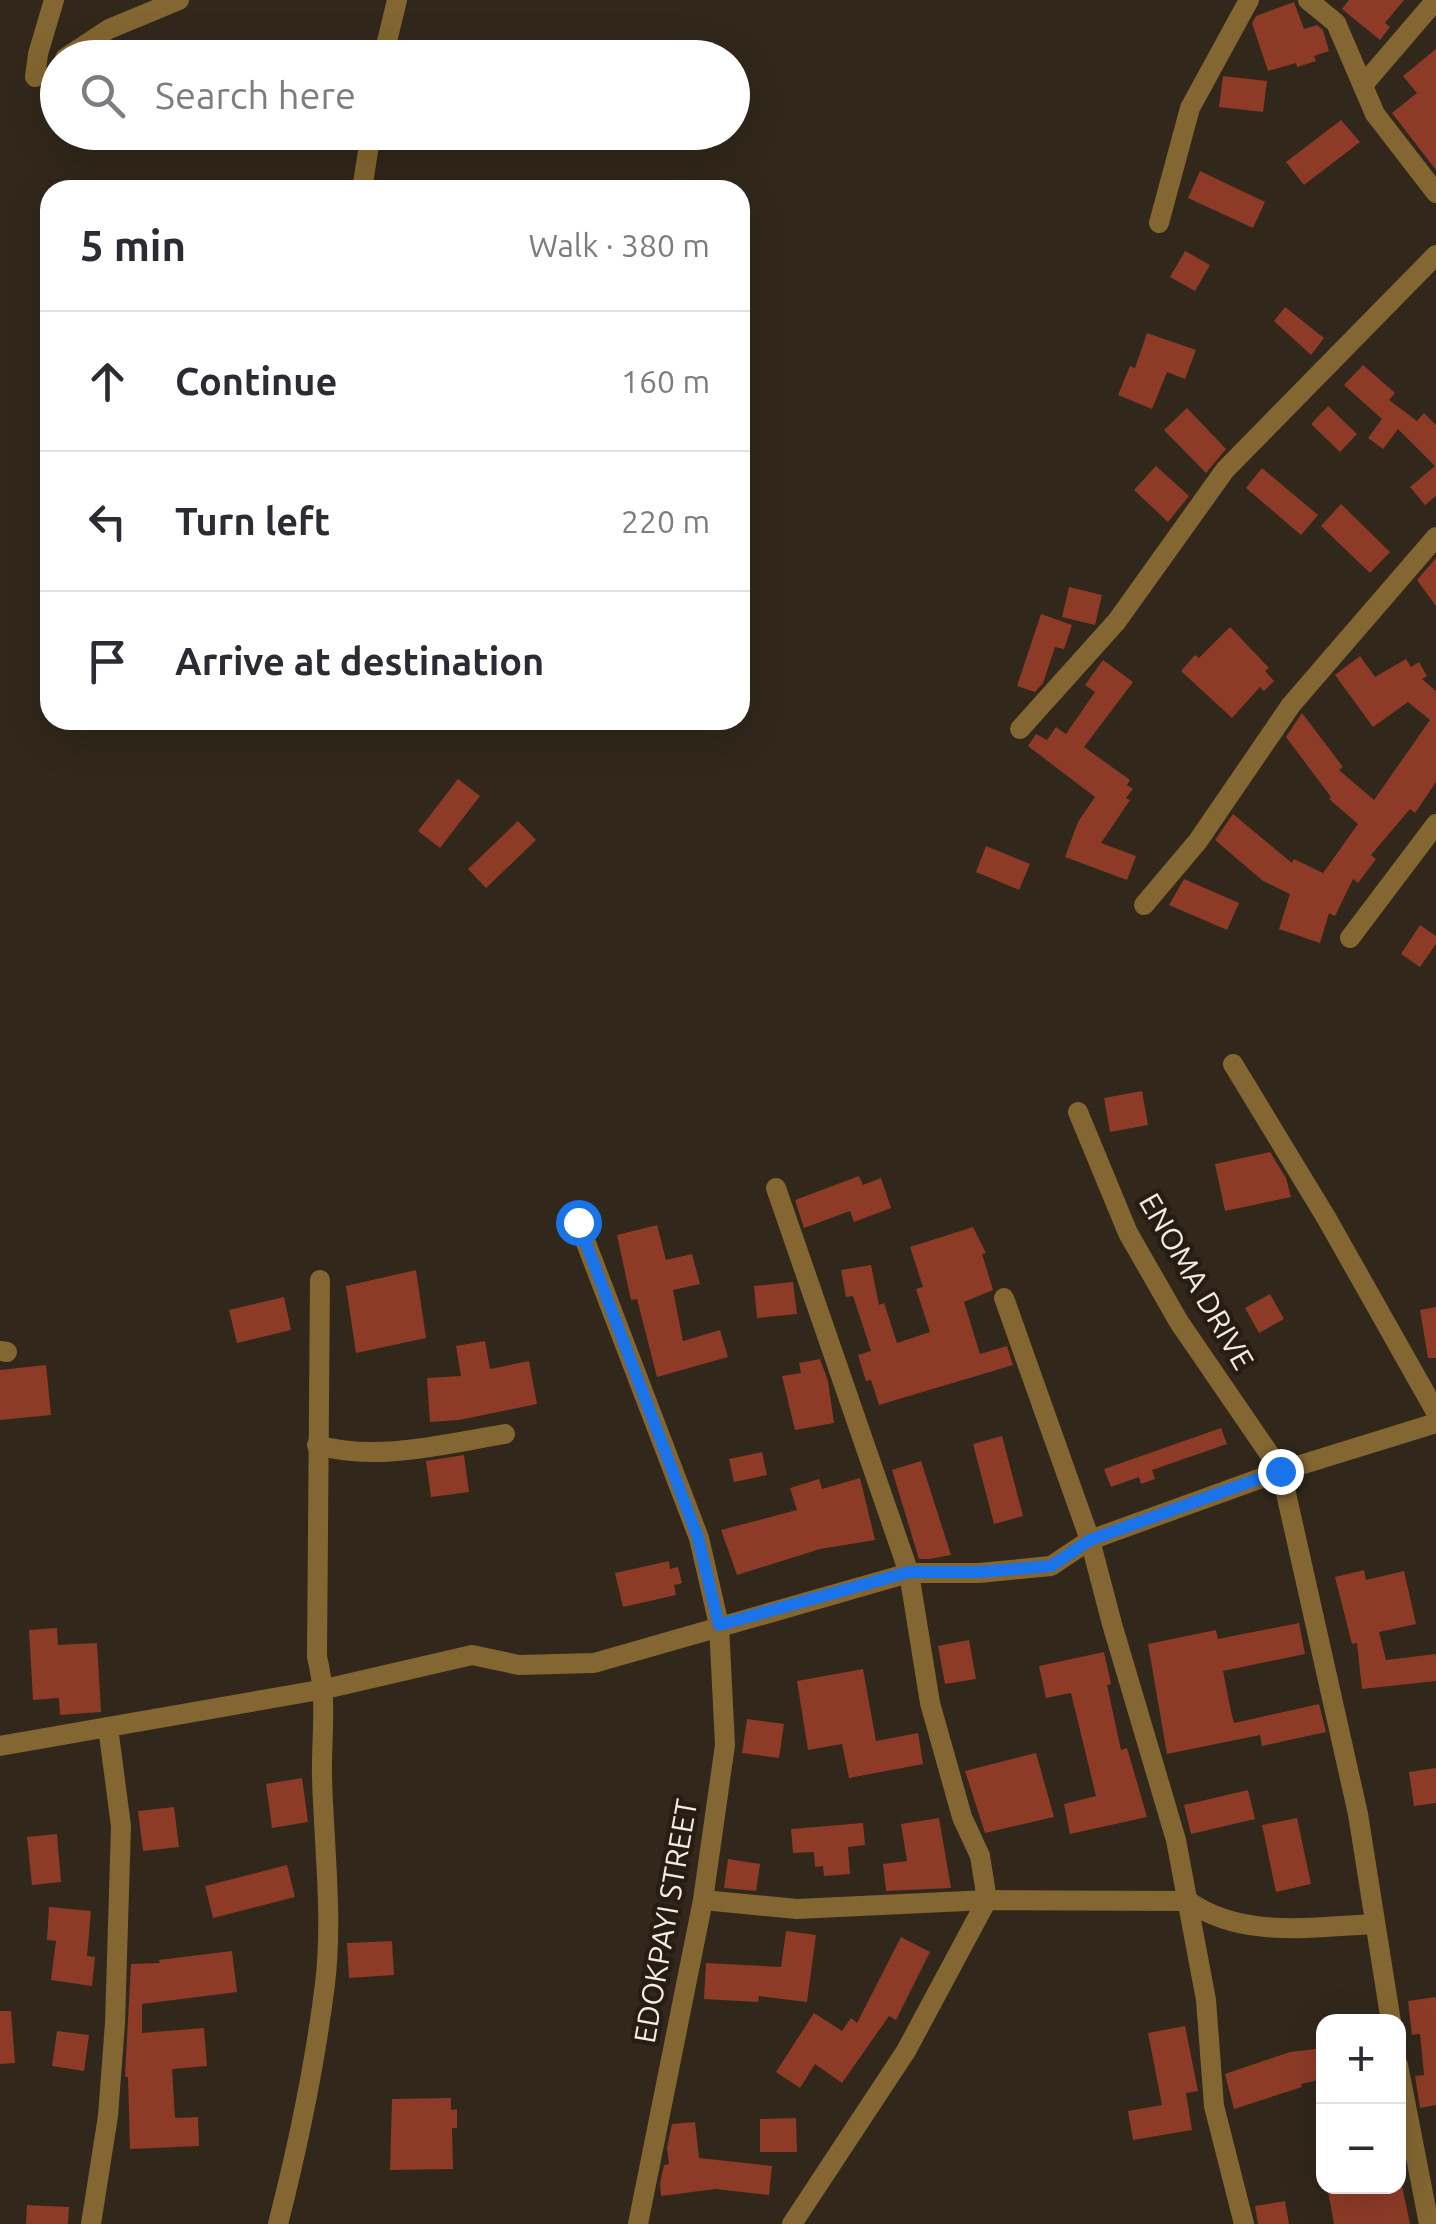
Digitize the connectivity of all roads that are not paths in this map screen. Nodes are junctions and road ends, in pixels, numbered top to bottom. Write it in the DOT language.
graph roads {
  1 [pos="54,0"];
  2 [pos="180,0"];
  3 [pos="397,0"];
  4 [pos="1249,0"];
  5 [pos="1308,0"];
  6 [pos="1436,0"];
  7 [pos="42,40"];
  8 [pos="92,40"];
  9 [pos="388,40"];
  10 [pos="40,47"];
  11 [pos="40,74"];
  12 [pos="1362,85"];
  13 [pos="368,150"];
  14 [pos="364,180"];
  15 [pos="1436,194"];
  16 [pos="1158,223"];
  17 [pos="1436,256"];
  18 [pos="1436,537"];
  19 [pos="1020,729"];
  20 [pos="1436,824"];
  21 [pos="1144,905"];
  22 [pos="1350,938"];
  23 [pos="1232,1064"];
  24 [pos="1078,1112"];
  25 [pos="776,1188"];
  26 [pos="578,1222"];
  27 [pos="320,1280"];
  28 [pos="1004,1298"];
  29 [pos="1436,1412"];
  30 [pos="1436,1423"];
  31 [pos="505,1434"];
  32 [pos="316,1445"];
  33 [pos="1280,1471"];
  34 [pos="1090,1540"];
  35 [pos="909,1572"];
  36 [pos="719,1625"];
  37 [pos="325,1688"];
  38 [pos="108,1727"];
  39 [pos="0,1746"];
  40 [pos="704,1900"];
  41 [pos="988,1900"];
  42 [pos="1188,1902"];
  43 [pos="1374,1924"];
  44 [pos="1390,2014"];
  45 [pos="1406,2104"];
  46 [pos="92,2224"];
  47 [pos="278,2224"];
  48 [pos="638,2224"];
  49 [pos="792,2224"];
  50 [pos="1244,2224"];
  51 [pos="1429,2224"];
  1 -- 7 [label="street"];
  2 -- 8 [label="street"];
  3 -- 9 [label="street"];
  4 -- 16 [label="street"];
  5 -- 12 [label="street"];
  6 -- 12 [label="street"];
  10 -- 11 [label="street"];
  12 -- 15 [label="street"];
  13 -- 14 [label="street"];
  17 -- 19 [label="street"];
  18 -- 21 [label="street"];
  20 -- 22 [label="street"];
  23 -- 29 [label="street"];
  24 -- 33 [label="street, ENOMA DRIVE"];
  25 -- 35 [label="street"];
  26 -- 36 [label="street, EDOKPAYI STREET"];
  27 -- 32 [label="street"];
  28 -- 34 [label="street"];
  30 -- 33 [label="street"];
  31 -- 32 [label="street"];
  32 -- 37 [label="street"];
  33 -- 34 [label="street"];
  33 -- 43 [label="street"];
  34 -- 35 [label="street"];
  34 -- 42 [label="street"];
  35 -- 36 [label="street"];
  35 -- 41 [label="street"];
  36 -- 37 [label="street"];
  36 -- 40 [label="street, EDOKPAYI STREET"];
  37 -- 38 [label="street"];
  37 -- 47 [label="street"];
  38 -- 39 [label="street"];
  38 -- 46 [label="street"];
  40 -- 41 [label="street"];
  40 -- 48 [label="street, EDOKPAYI STREET"];
  41 -- 42 [label="street"];
  41 -- 49 [label="street"];
  42 -- 43 [label="street"];
  42 -- 50 [label="street"];
  43 -- 44 [label="street"];
  45 -- 51 [label="street"];
}
